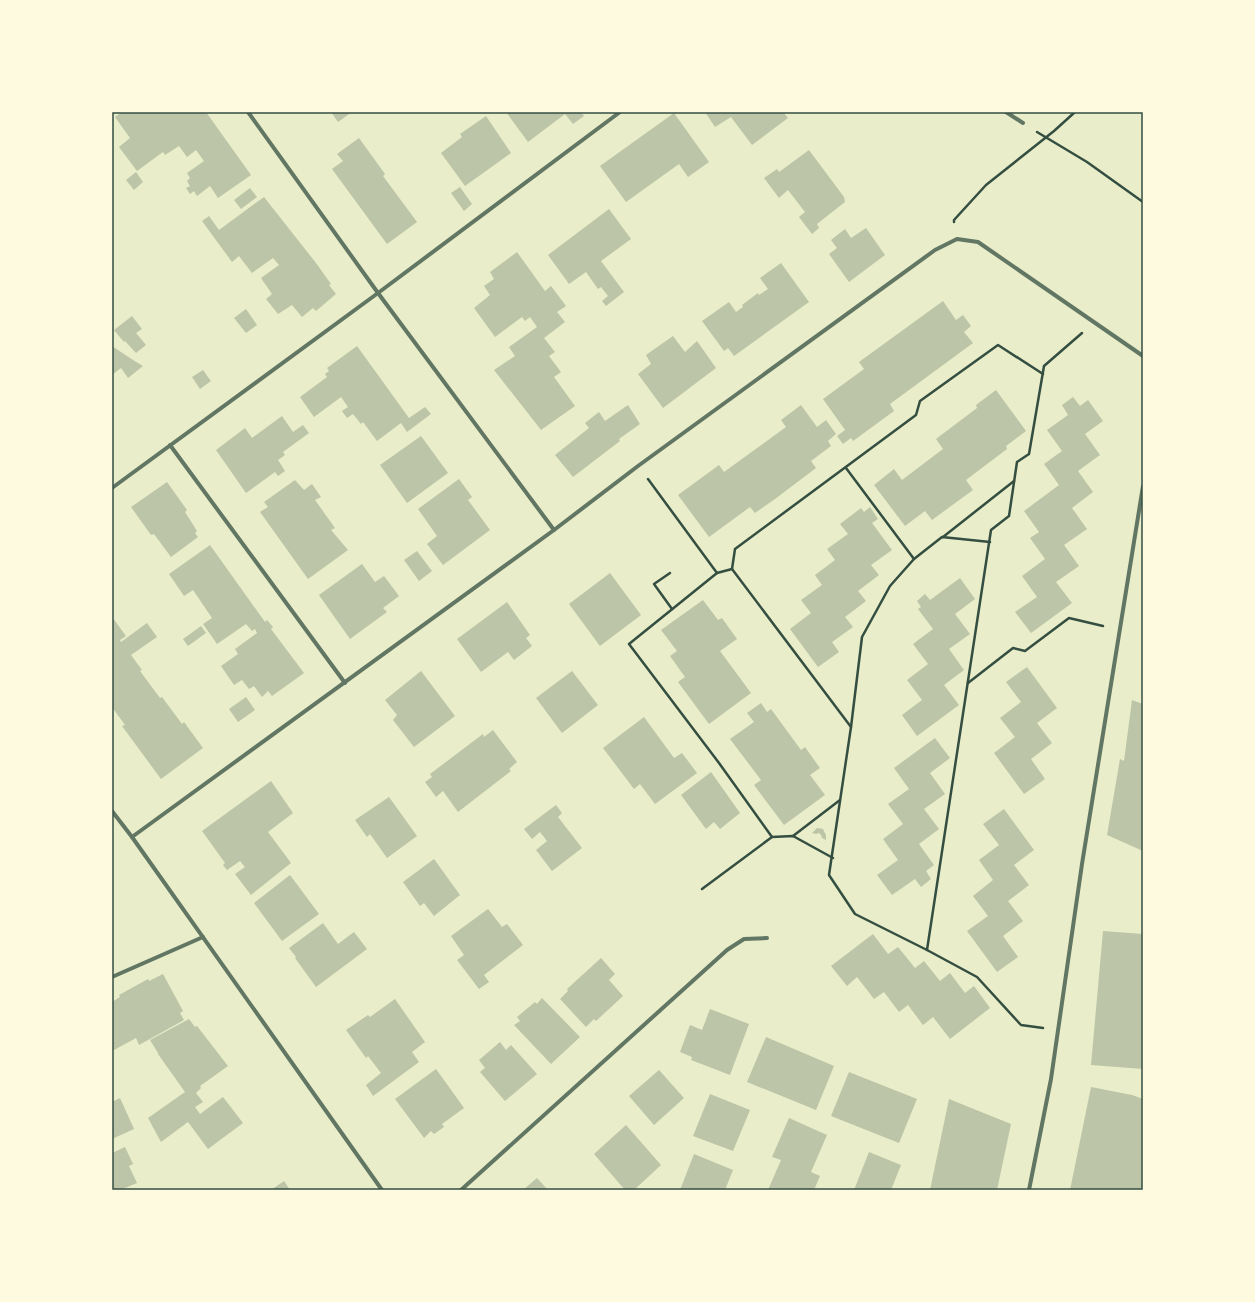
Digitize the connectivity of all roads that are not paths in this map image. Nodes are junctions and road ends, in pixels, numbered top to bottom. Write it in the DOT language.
graph roads {
  1 [pos="248,112"];
  2 [pos="620,112"];
  3 [pos="1006,112"];
  4 [pos="1022,123"];
  5 [pos="378,292"];
  6 [pos="1143,356"];
  7 [pos="170,445"];
  8 [pos="1143,486"];
  9 [pos="112,488"];
  10 [pos="554,530"];
  11 [pos="345,683"];
  12 [pos="112,812"];
  13 [pos="132,837"];
  14 [pos="203,937"];
  15 [pos="767,938"];
  16 [pos="112,977"];
  17 [pos="382,1190"];
  18 [pos="461,1190"];
  19 [pos="1029,1190"];
  1 -- 5 [label="street"];
  2 -- 5 [label="street"];
  3 -- 4 [label="street"];
  5 -- 7 [label="street"];
  5 -- 10 [label="street"];
  6 -- 10 [label="street"];
  7 -- 9 [label="street"];
  7 -- 11 [label="street"];
  8 -- 19 [label="street"];
  10 -- 11 [label="street"];
  11 -- 13 [label="street"];
  12 -- 13 [label="street"];
  13 -- 14 [label="street"];
  14 -- 16 [label="street"];
  14 -- 17 [label="street"];
  15 -- 18 [label="street"];
}
